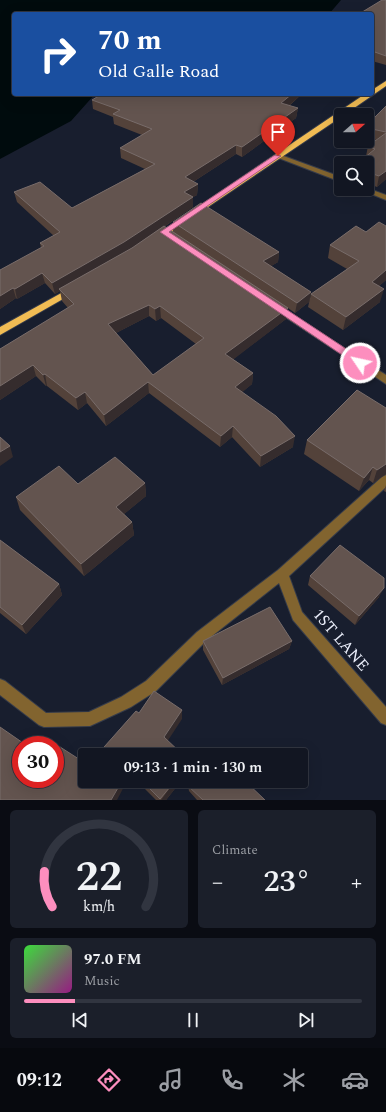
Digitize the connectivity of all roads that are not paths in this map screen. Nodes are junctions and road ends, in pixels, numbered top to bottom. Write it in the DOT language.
graph roads {
  1 [pos="386,83"];
  2 [pos="374,91"];
  3 [pos="367,96"];
  4 [pos="278,156"];
  5 [pos="334,177"];
  6 [pos="374,193"];
  7 [pos="386,198"];
  8 [pos="147,244"];
  9 [pos="82,284"];
  10 [pos="268,302"];
  11 [pos="0,332"];
  12 [pos="386,380"];
  13 [pos="386,480"];
  14 [pos="282,574"];
  15 [pos="0,686"];
  16 [pos="386,718"];
  1 -- 2 [label="highway"];
  3 -- 4 [label="highway"];
  4 -- 5 [label="street"];
  4 -- 8 [label="highway"];
  6 -- 7 [label="street"];
  9 -- 11 [label="highway"];
  10 -- 12 [label="street"];
  13 -- 14 [label="street"];
  14 -- 15 [label="street"];
  14 -- 16 [label="street, 1ST LANE"];
}
